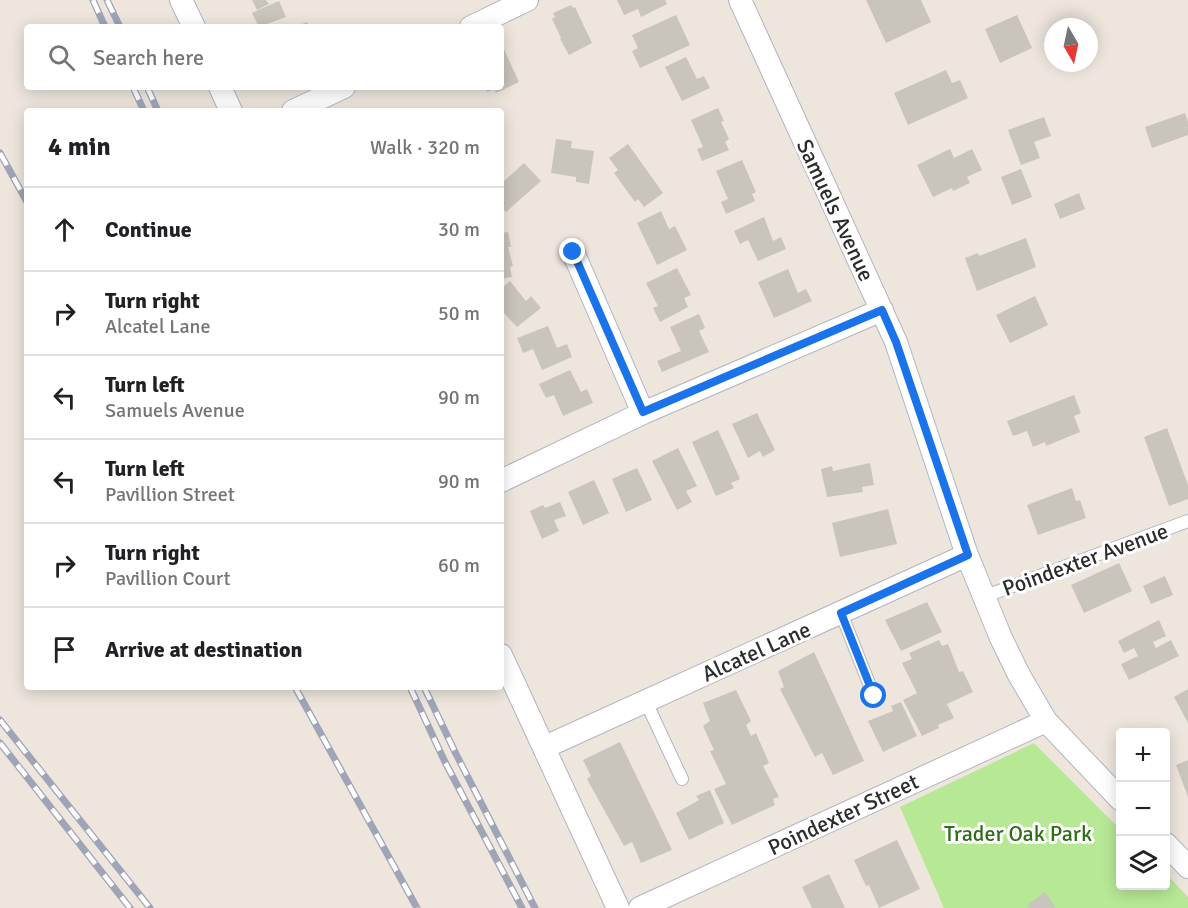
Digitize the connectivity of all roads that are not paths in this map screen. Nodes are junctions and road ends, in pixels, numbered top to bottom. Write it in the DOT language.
graph roads {
  1 [pos="181,0"];
  2 [pos="527,0"];
  3 [pos="740,0"];
  4 [pos="193,24"];
  5 [pos="477,24"];
  6 [pos="221,90"];
  7 [pos="338,90"];
  8 [pos="230,108"];
  9 [pos="299,108"];
  10 [pos="573,252"];
  11 [pos="882,310"];
  12 [pos="643,412"];
  13 [pos="504,480"];
  14 [pos="1188,521"];
  15 [pos="968,555"];
  16 [pos="983,597"];
  17 [pos="841,613"];
  18 [pos="504,661"];
  19 [pos="874,696"];
  20 [pos="646,702"];
  21 [pos="1046,721"];
  22 [pos="545,747"];
  23 [pos="682,779"];
  24 [pos="1116,795"];
  25 [pos="1170,848"];
  26 [pos="1188,867"];
  27 [pos="618,908"];
  28 [pos="640,908"];
  1 -- 4 [label="street"];
  2 -- 5 [label="street"];
  3 -- 11 [label="street, Samuels Avenue"];
  6 -- 8 [label="street"];
  7 -- 9 [label="street"];
  10 -- 12 [label="street"];
  11 -- 12 [label="street"];
  11 -- 15 [label="street, Samuels Avenue"];
  12 -- 13 [label="street"];
  14 -- 16 [label="lane, Poindexter Avenue"];
  15 -- 16 [label="street, Samuels Avenue"];
  15 -- 17 [label="street, Alcatel Lane"];
  16 -- 21 [label="street, Samuels Avenue"];
  17 -- 19 [label="lane"];
  17 -- 20 [label="street, Alcatel Lane"];
  18 -- 22 [label="street"];
  20 -- 22 [label="street, Alcatel Lane"];
  20 -- 23 [label="lane"];
  21 -- 24 [label="street, Samuels Avenue"];
  21 -- 28 [label="street, Poindexter Street"];
  22 -- 27 [label="street"];
  25 -- 26 [label="street"];
}
